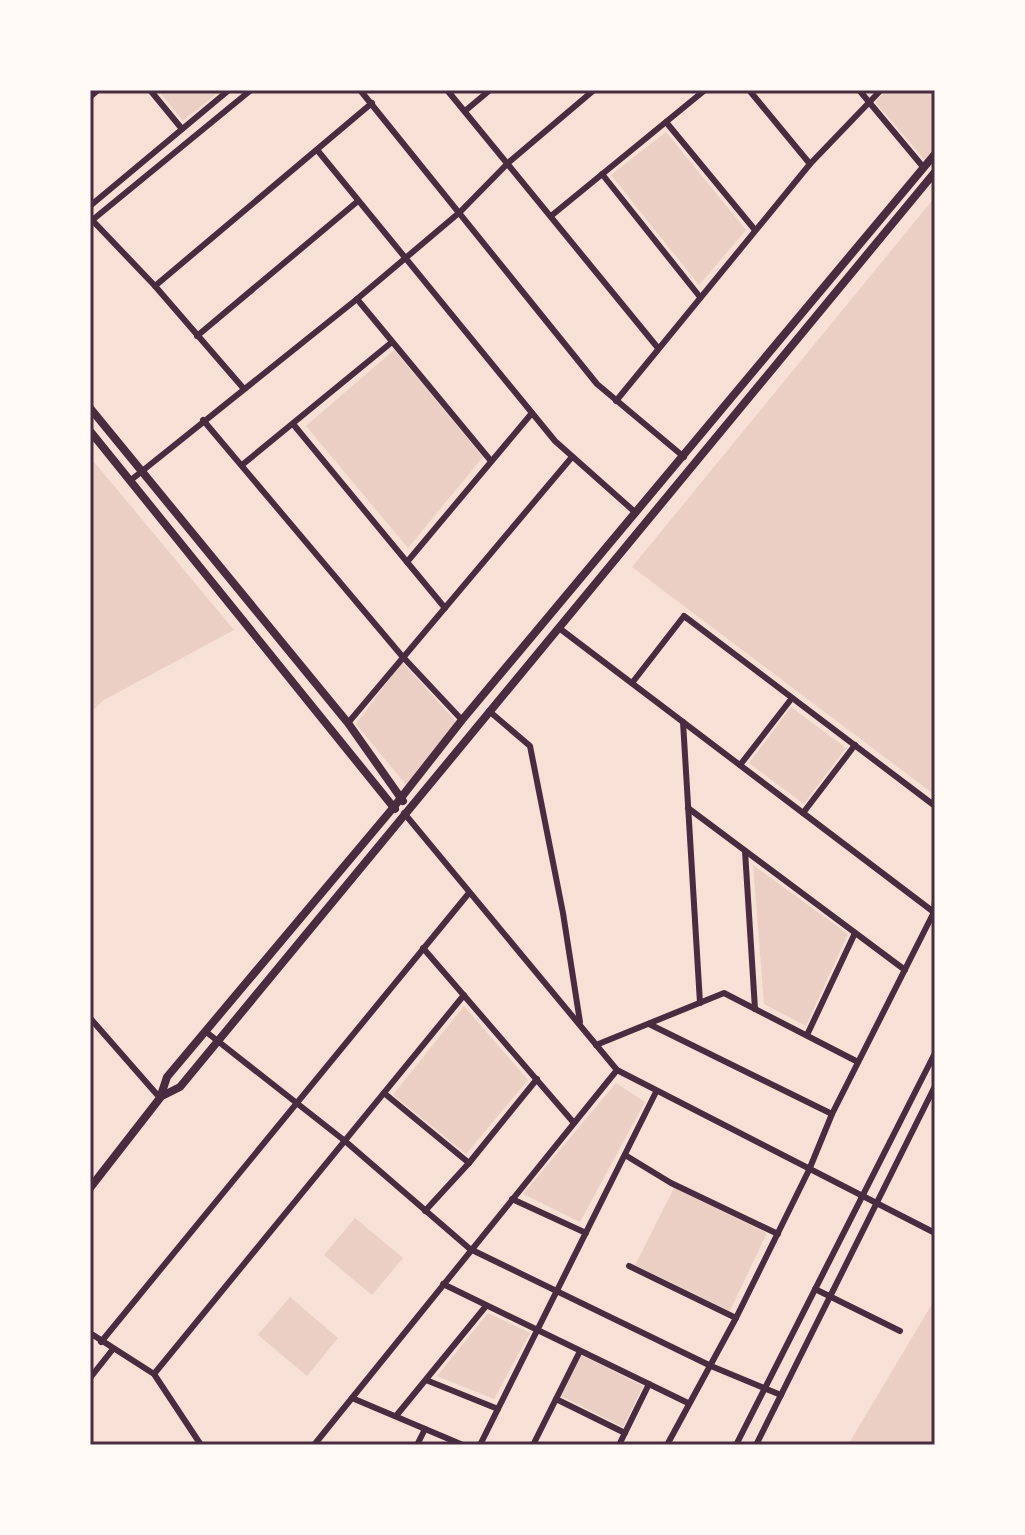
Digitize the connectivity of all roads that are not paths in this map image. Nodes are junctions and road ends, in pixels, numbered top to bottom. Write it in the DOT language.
graph roads {
  1 [pos="98,90"];
  2 [pos="150,90"];
  3 [pos="229,90"];
  4 [pos="251,90"];
  5 [pos="360,90"];
  6 [pos="447,90"];
  7 [pos="490,90"];
  8 [pos="594,90"];
  9 [pos="705,90"];
  10 [pos="749,90"];
  11 [pos="859,90"];
  12 [pos="881,90"];
  13 [pos="90,97"];
  14 [pos="869,102"];
  15 [pos="372,103"];
  16 [pos="465,111"];
  17 [pos="666,122"];
  18 [pos="182,129"];
  19 [pos="318,151"];
  20 [pos="935,154"];
  21 [pos="508,163"];
  22 [pos="810,164"];
  23 [pos="924,168"];
  24 [pos="935,172"];
  25 [pos="602,174"];
  26 [pos="358,201"];
  27 [pos="90,206"];
  28 [pos="460,212"];
  29 [pos="551,216"];
  30 [pos="91,222"];
  31 [pos="755,230"];
  32 [pos="405,257"];
  33 [pos="155,286"];
  34 [pos="700,297"];
  35 [pos="357,299"];
  36 [pos="197,336"];
  37 [pos="392,342"];
  38 [pos="658,348"];
  39 [pos="244,389"];
  40 [pos="616,401"];
  41 [pos="90,408"];
  42 [pos="532,413"];
  43 [pos="203,420"];
  44 [pos="293,424"];
  45 [pos="90,431"];
  46 [pos="572,457"];
  47 [pos="684,457"];
  48 [pos="491,461"];
  49 [pos="242,465"];
  50 [pos="142,471"];
  51 [pos="131,480"];
  52 [pos="636,513"];
  53 [pos="407,562"];
  54 [pos="445,608"];
  55 [pos="557,627"];
  56 [pos="402,656"];
  57 [pos="632,683"];
  58 [pos="792,698"];
  59 [pos="489,711"];
  60 [pos="462,720"];
  61 [pos="683,722"];
  62 [pos="348,723"];
  63 [pos="855,745"];
  64 [pos="740,765"];
  65 [pos="402,797"];
  66 [pos="935,806"];
  67 [pos="393,808"];
  68 [pos="688,808"];
  69 [pos="404,813"];
  70 [pos="803,813"];
  71 [pos="745,851"];
  72 [pos="469,893"];
  73 [pos="935,900"];
  74 [pos="934,912"];
  75 [pos="855,933"];
  76 [pos="423,948"];
  77 [pos="905,970"];
  78 [pos="464,995"];
  79 [pos="700,1003"];
  80 [pos="755,1009"];
  81 [pos="90,1018"];
  82 [pos="649,1024"];
  83 [pos="580,1026"];
  84 [pos="205,1031"];
  85 [pos="807,1035"];
  86 [pos="218,1039"];
  87 [pos="596,1045"];
  88 [pos="935,1053"];
  89 [pos="858,1062"];
  90 [pos="617,1070"];
  91 [pos="537,1079"];
  92 [pos="935,1086"];
  93 [pos="656,1092"];
  94 [pos="384,1093"];
  95 [pos="160,1098"];
  96 [pos="297,1102"];
  97 [pos="832,1114"];
  98 [pos="574,1123"];
  99 [pos="345,1141"];
  100 [pos="625,1155"];
  101 [pos="469,1163"];
  102 [pos="809,1170"];
  103 [pos="90,1188"];
  104 [pos="862,1196"];
  105 [pos="512,1199"];
  106 [pos="877,1204"];
  107 [pos="425,1211"];
  108 [pos="586,1233"];
  109 [pos="935,1233"];
  110 [pos="778,1234"];
  111 [pos="470,1249"];
  112 [pos="629,1266"];
  113 [pos="443,1284"];
  114 [pos="815,1289"];
  115 [pos="557,1291"];
  116 [pos="830,1297"];
  117 [pos="486,1306"];
  118 [pos="736,1318"];
  119 [pos="537,1331"];
  120 [pos="900,1331"];
  121 [pos="90,1333"];
  122 [pos="101,1342"];
  123 [pos="113,1349"];
  124 [pos="580,1351"];
  125 [pos="711,1366"];
  126 [pos="154,1374"];
  127 [pos="90,1378"];
  128 [pos="426,1380"];
  129 [pos="649,1384"];
  130 [pos="765,1387"];
  131 [pos="781,1395"];
  132 [pos="352,1398"];
  133 [pos="556,1399"];
  134 [pos="688,1403"];
  135 [pos="498,1409"];
  136 [pos="396,1416"];
  137 [pos="425,1429"];
  138 [pos="625,1433"];
  139 [pos="536,1444"];
  140 [pos="201,1445"];
  141 [pos="314,1445"];
  142 [pos="417,1445"];
  143 [pos="463,1445"];
  144 [pos="480,1445"];
  145 [pos="619,1445"];
  146 [pos="667,1445"];
  147 [pos="736,1445"];
  148 [pos="756,1445"];
  1 -- 13 [label="street"];
  2 -- 18 [label="street"];
  3 -- 18 [label="street"];
  4 -- 30 [label="street"];
  5 -- 15 [label="street"];
  6 -- 16 [label="street"];
  7 -- 16 [label="street"];
  8 -- 21 [label="street"];
  9 -- 17 [label="street"];
  10 -- 22 [label="street"];
  11 -- 14 [label="street"];
  12 -- 14 [label="street"];
  14 -- 22 [label="street"];
  14 -- 23 [label="street"];
  15 -- 19 [label="street"];
  15 -- 28 [label="street"];
  16 -- 21 [label="street"];
  17 -- 25 [label="street"];
  17 -- 31 [label="street"];
  18 -- 27 [label="street"];
  19 -- 26 [label="street"];
  19 -- 33 [label="street"];
  20 -- 23 [label="street"];
  21 -- 28 [label="street"];
  21 -- 29 [label="street"];
  22 -- 31 [label="street"];
  23 -- 47 [label="street"];
  24 -- 55 [label="street"];
  25 -- 29 [label="street"];
  25 -- 34 [label="street"];
  26 -- 32 [label="street"];
  26 -- 36 [label="street"];
  28 -- 32 [label="street"];
  28 -- 40 [label="street"];
  29 -- 38 [label="street"];
  30 -- 33 [label="street"];
  31 -- 34 [label="street"];
  32 -- 35 [label="street"];
  32 -- 42 [label="street"];
  33 -- 36 [label="street"];
  34 -- 38 [label="street"];
  35 -- 37 [label="street"];
  35 -- 39 [label="street"];
  36 -- 39 [label="street"];
  37 -- 44 [label="street"];
  37 -- 48 [label="street"];
  38 -- 40 [label="street"];
  39 -- 43 [label="street"];
  40 -- 47 [label="street"];
  41 -- 50 [label="street"];
  42 -- 46 [label="street"];
  42 -- 48 [label="street"];
  43 -- 49 [label="street"];
  43 -- 50 [label="street"];
  44 -- 49 [label="street"];
  44 -- 53 [label="street"];
  45 -- 51 [label="street"];
  46 -- 52 [label="street"];
  46 -- 54 [label="street"];
  47 -- 52 [label="street"];
  48 -- 53 [label="street"];
  49 -- 56 [label="street"];
  50 -- 51 [label="street"];
  50 -- 62 [label="street"];
  51 -- 67 [label="street"];
  52 -- 60 [label="street"];
  53 -- 54 [label="street"];
  54 -- 56 [label="street"];
  55 -- 57 [label="street"];
  55 -- 59 [label="street"];
  56 -- 60 [label="street"];
  56 -- 62 [label="street"];
  57 -- 58 [label="street"];
  57 -- 61 [label="street"];
  58 -- 63 [label="street"];
  58 -- 64 [label="street"];
  59 -- 69 [label="street"];
  59 -- 83 [label="street"];
  60 -- 65 [label="street"];
  61 -- 64 [label="street"];
  61 -- 68 [label="street"];
  62 -- 65 [label="street"];
  63 -- 66 [label="street"];
  63 -- 70 [label="street"];
  64 -- 70 [label="street"];
  65 -- 67 [label="street"];
  65 -- 69 [label="street"];
  67 -- 69 [label="street"];
  67 -- 84 [label="street"];
  68 -- 71 [label="street"];
  68 -- 79 [label="street"];
  69 -- 72 [label="street"];
  69 -- 86 [label="street"];
  70 -- 74 [label="street"];
  71 -- 75 [label="street"];
  71 -- 80 [label="street"];
  72 -- 76 [label="street"];
  72 -- 83 [label="street"];
  73 -- 74 [label="street"];
  74 -- 77 [label="street"];
  75 -- 77 [label="street"];
  75 -- 85 [label="street"];
  76 -- 78 [label="street"];
  76 -- 96 [label="street"];
  77 -- 89 [label="street"];
  78 -- 91 [label="street"];
  78 -- 94 [label="street"];
  79 -- 80 [label="street"];
  79 -- 82 [label="street"];
  80 -- 85 [label="street"];
  81 -- 95 [label="street"];
  82 -- 87 [label="street"];
  82 -- 97 [label="street"];
  83 -- 87 [label="street"];
  84 -- 86 [label="street"];
  84 -- 95 [label="street"];
  85 -- 89 [label="street"];
  86 -- 95 [label="street"];
  86 -- 96 [label="street"];
  87 -- 90 [label="street"];
  88 -- 104 [label="street"];
  89 -- 97 [label="street"];
  90 -- 93 [label="street"];
  90 -- 98 [label="street"];
  91 -- 98 [label="street"];
  91 -- 101 [label="street"];
  92 -- 106 [label="street"];
  93 -- 100 [label="street"];
  93 -- 102 [label="street"];
  94 -- 99 [label="street"];
  94 -- 101 [label="street"];
  95 -- 103 [label="street"];
  96 -- 99 [label="street"];
  96 -- 122 [label="street"];
  97 -- 102 [label="street"];
  98 -- 105 [label="street"];
  99 -- 107 [label="street"];
  99 -- 126 [label="street"];
  100 -- 108 [label="street"];
  100 -- 110 [label="street"];
  101 -- 107 [label="street"];
  102 -- 104 [label="street"];
  102 -- 110 [label="street"];
  104 -- 106 [label="street"];
  104 -- 114 [label="street"];
  105 -- 108 [label="street"];
  105 -- 111 [label="street"];
  106 -- 109 [label="street"];
  106 -- 116 [label="street"];
  107 -- 111 [label="street"];
  108 -- 115 [label="street"];
  110 -- 118 [label="street"];
  111 -- 113 [label="street"];
  111 -- 115 [label="street"];
  112 -- 118 [label="street"];
  113 -- 117 [label="street"];
  113 -- 132 [label="street"];
  114 -- 116 [label="street"];
  114 -- 130 [label="street"];
  115 -- 119 [label="street"];
  115 -- 125 [label="street"];
  116 -- 120 [label="street"];
  116 -- 131 [label="street"];
  117 -- 119 [label="street"];
  117 -- 128 [label="street"];
  118 -- 125 [label="street"];
  119 -- 124 [label="street"];
  119 -- 135 [label="street"];
  121 -- 122 [label="street"];
  122 -- 123 [label="street"];
  123 -- 126 [label="street"];
  123 -- 127 [label="street"];
  124 -- 129 [label="street"];
  124 -- 133 [label="street"];
  125 -- 130 [label="street"];
  125 -- 134 [label="street"];
  126 -- 140 [label="street"];
  128 -- 135 [label="street"];
  128 -- 136 [label="street"];
  129 -- 134 [label="street"];
  129 -- 138 [label="street"];
  130 -- 131 [label="street"];
  130 -- 147 [label="street"];
  131 -- 148 [label="street"];
  132 -- 136 [label="street"];
  132 -- 141 [label="street"];
  133 -- 138 [label="street"];
  133 -- 139 [label="street"];
  134 -- 146 [label="street"];
  135 -- 144 [label="street"];
  136 -- 137 [label="street"];
  137 -- 142 [label="street"];
  137 -- 143 [label="street"];
  138 -- 145 [label="street"];
}
